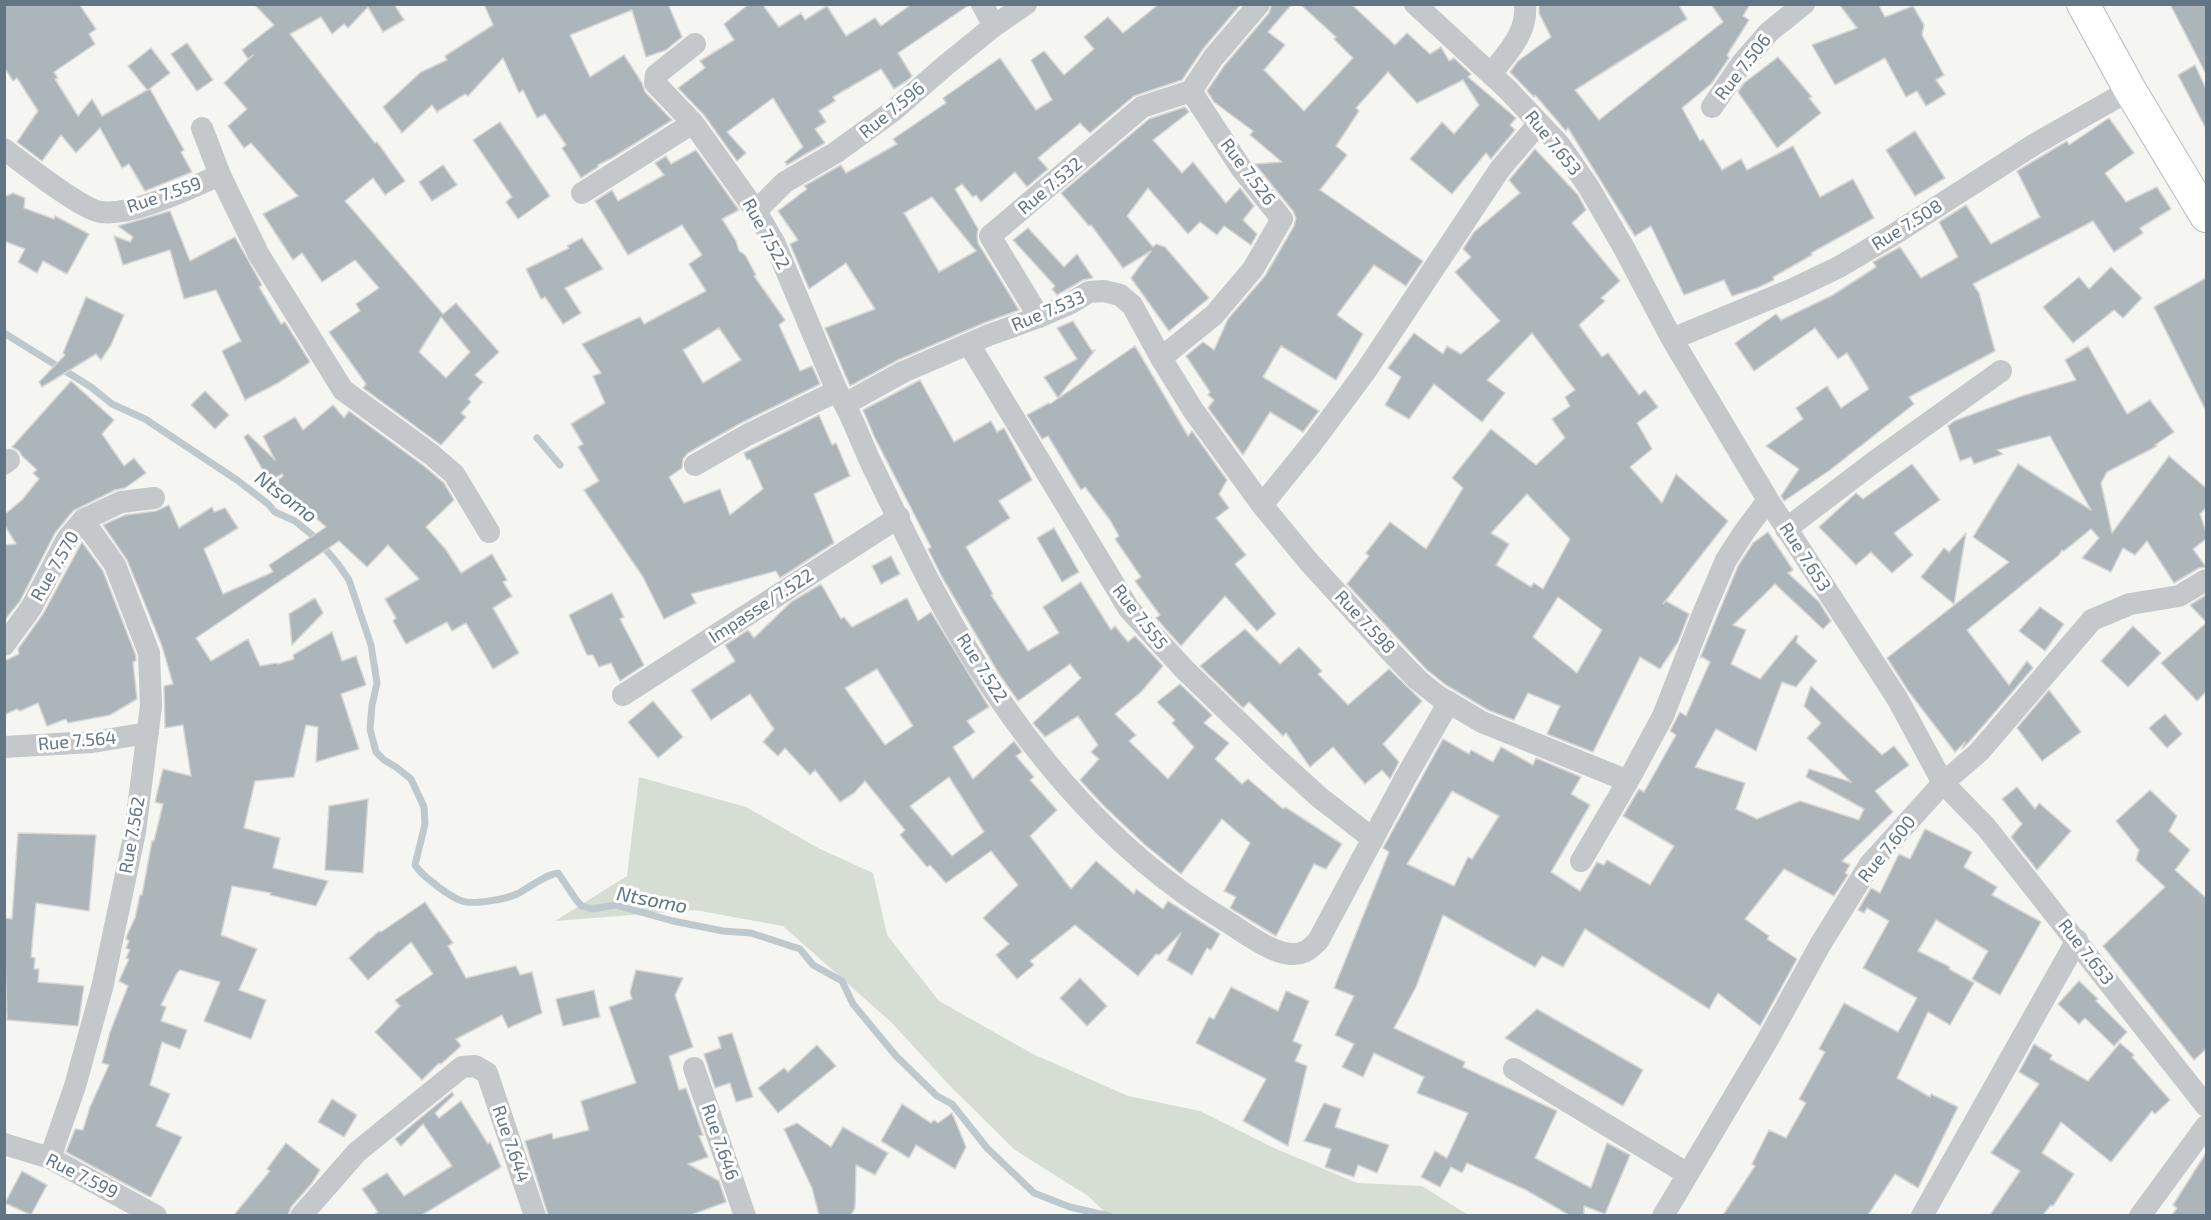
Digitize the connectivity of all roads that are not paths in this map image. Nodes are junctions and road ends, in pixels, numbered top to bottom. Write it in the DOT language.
graph roads {
  1 [pos="982,4"];
  2 [pos="1026,4"];
  3 [pos="1259,4"];
  4 [pos="1415,4"];
  5 [pos="1525,4"];
  6 [pos="1804,4"];
  7 [pos="2084,4"];
  8 [pos="994,26"];
  9 [pos="695,44"];
  10 [pos="1491,74"];
  11 [pos="2130,90"];
  12 [pos="1191,91"];
  13 [pos="1712,107"];
  14 [pos="693,123"];
  15 [pos="1539,123"];
  16 [pos="202,128"];
  17 [pos="4,149"];
  18 [pos="219,175"];
  19 [pos="582,193"];
  20 [pos="756,211"];
  21 [pos="2206,216"];
  22 [pos="1039,317"];
  23 [pos="1672,339"];
  24 [pos="969,344"];
  25 [pos="1161,358"];
  26 [pos="2001,371"];
  27 [pos="841,397"];
  28 [pos="695,465"];
  29 [pos="154,498"];
  30 [pos="1768,500"];
  31 [pos="1262,505"];
  32 [pos="898,517"];
  33 [pos="83,520"];
  34 [pos="1786,529"];
  35 [pos="489,532"];
  36 [pos="2206,580"];
  37 [pos="4,645"];
  38 [pos="623,695"];
  39 [pos="1449,702"];
  40 [pos="148,733"];
  41 [pos="4,747"];
  42 [pos="1628,781"];
  43 [pos="1943,783"];
  44 [pos="1373,839"];
  45 [pos="1581,861"];
  46 [pos="2077,940"];
  47 [pos="694,1068"];
  48 [pos="1514,1070"];
  49 [pos="2206,1106"];
  50 [pos="2206,1126"];
  51 [pos="4,1144"];
  52 [pos="50,1158"];
  53 [pos="1686,1173"];
  54 [pos="156,1215"];
  55 [pos="301,1215"];
  56 [pos="536,1215"];
  57 [pos="745,1215"];
  58 [pos="1663,1215"];
  59 [pos="1922,1215"];
  60 [pos="2140,1215"];
  1 -- 8 [label="street"];
  2 -- 8 [label="street, Rue 7.596"];
  3 -- 12 [label="street"];
  4 -- 10 [label="street, Rue 7.653"];
  5 -- 10 [label="street"];
  6 -- 13 [label="street, Rue 7.506"];
  7 -- 11 [label="main road"];
  8 -- 20 [label="street, Rue 7.596"];
  9 -- 14 [label="street, Rue 7.522"];
  10 -- 15 [label="street, Rue 7.653"];
  11 -- 21 [label="main road"];
  11 -- 23 [label="street, Rue 7.508"];
  12 -- 22 [label="street, Rue 7.532"];
  12 -- 25 [label="street, Rue 7.526"];
  14 -- 19 [label="street"];
  14 -- 20 [label="street, Rue 7.522"];
  15 -- 23 [label="street, Rue 7.653"];
  15 -- 31 [label="street"];
  16 -- 18 [label="street, Rue 7.559"];
  17 -- 18 [label="street, Rue 7.559"];
  18 -- 35 [label="street"];
  20 -- 27 [label="street, Rue 7.522"];
  22 -- 24 [label="street, Rue 7.533"];
  22 -- 25 [label="street, Rue 7.533"];
  23 -- 30 [label="street, Rue 7.653"];
  24 -- 27 [label="street, Rue 7.533"];
  24 -- 44 [label="street, Rue 7.555"];
  25 -- 31 [label="street, Rue 7.533"];
  26 -- 34 [label="street"];
  27 -- 28 [label="street, Rue 7.533"];
  27 -- 32 [label="street, Rue 7.522"];
  29 -- 33 [label="street, Rue 7.570"];
  30 -- 34 [label="street, Rue 7.653"];
  30 -- 42 [label="street"];
  31 -- 39 [label="street, Rue 7.598"];
  32 -- 38 [label="street, Impasse/7.522"];
  32 -- 44 [label="street, Rue 7.522"];
  33 -- 37 [label="street, Rue 7.570"];
  33 -- 40 [label="street, Rue 7.562"];
  34 -- 43 [label="street, Rue 7.653"];
  36 -- 43 [label="street, Rue 7.600"];
  39 -- 42 [label="street, Rue 7.598"];
  39 -- 44 [label="street, Rue 7.522"];
  40 -- 41 [label="street, Rue 7.564"];
  40 -- 52 [label="street, Rue 7.562"];
  42 -- 45 [label="street"];
  43 -- 46 [label="street, Rue 7.653"];
  43 -- 53 [label="street, Rue 7.600"];
  46 -- 49 [label="street, Rue 7.653"];
  46 -- 59 [label="street"];
  47 -- 57 [label="street, Rue 7.646"];
  48 -- 53 [label="street"];
  50 -- 60 [label="street"];
  51 -- 52 [label="street, Rue 7.599"];
  52 -- 54 [label="street, Rue 7.599"];
  53 -- 58 [label="street, Rue 7.600"];
  55 -- 56 [label="street, Rue 7.644"];
}
